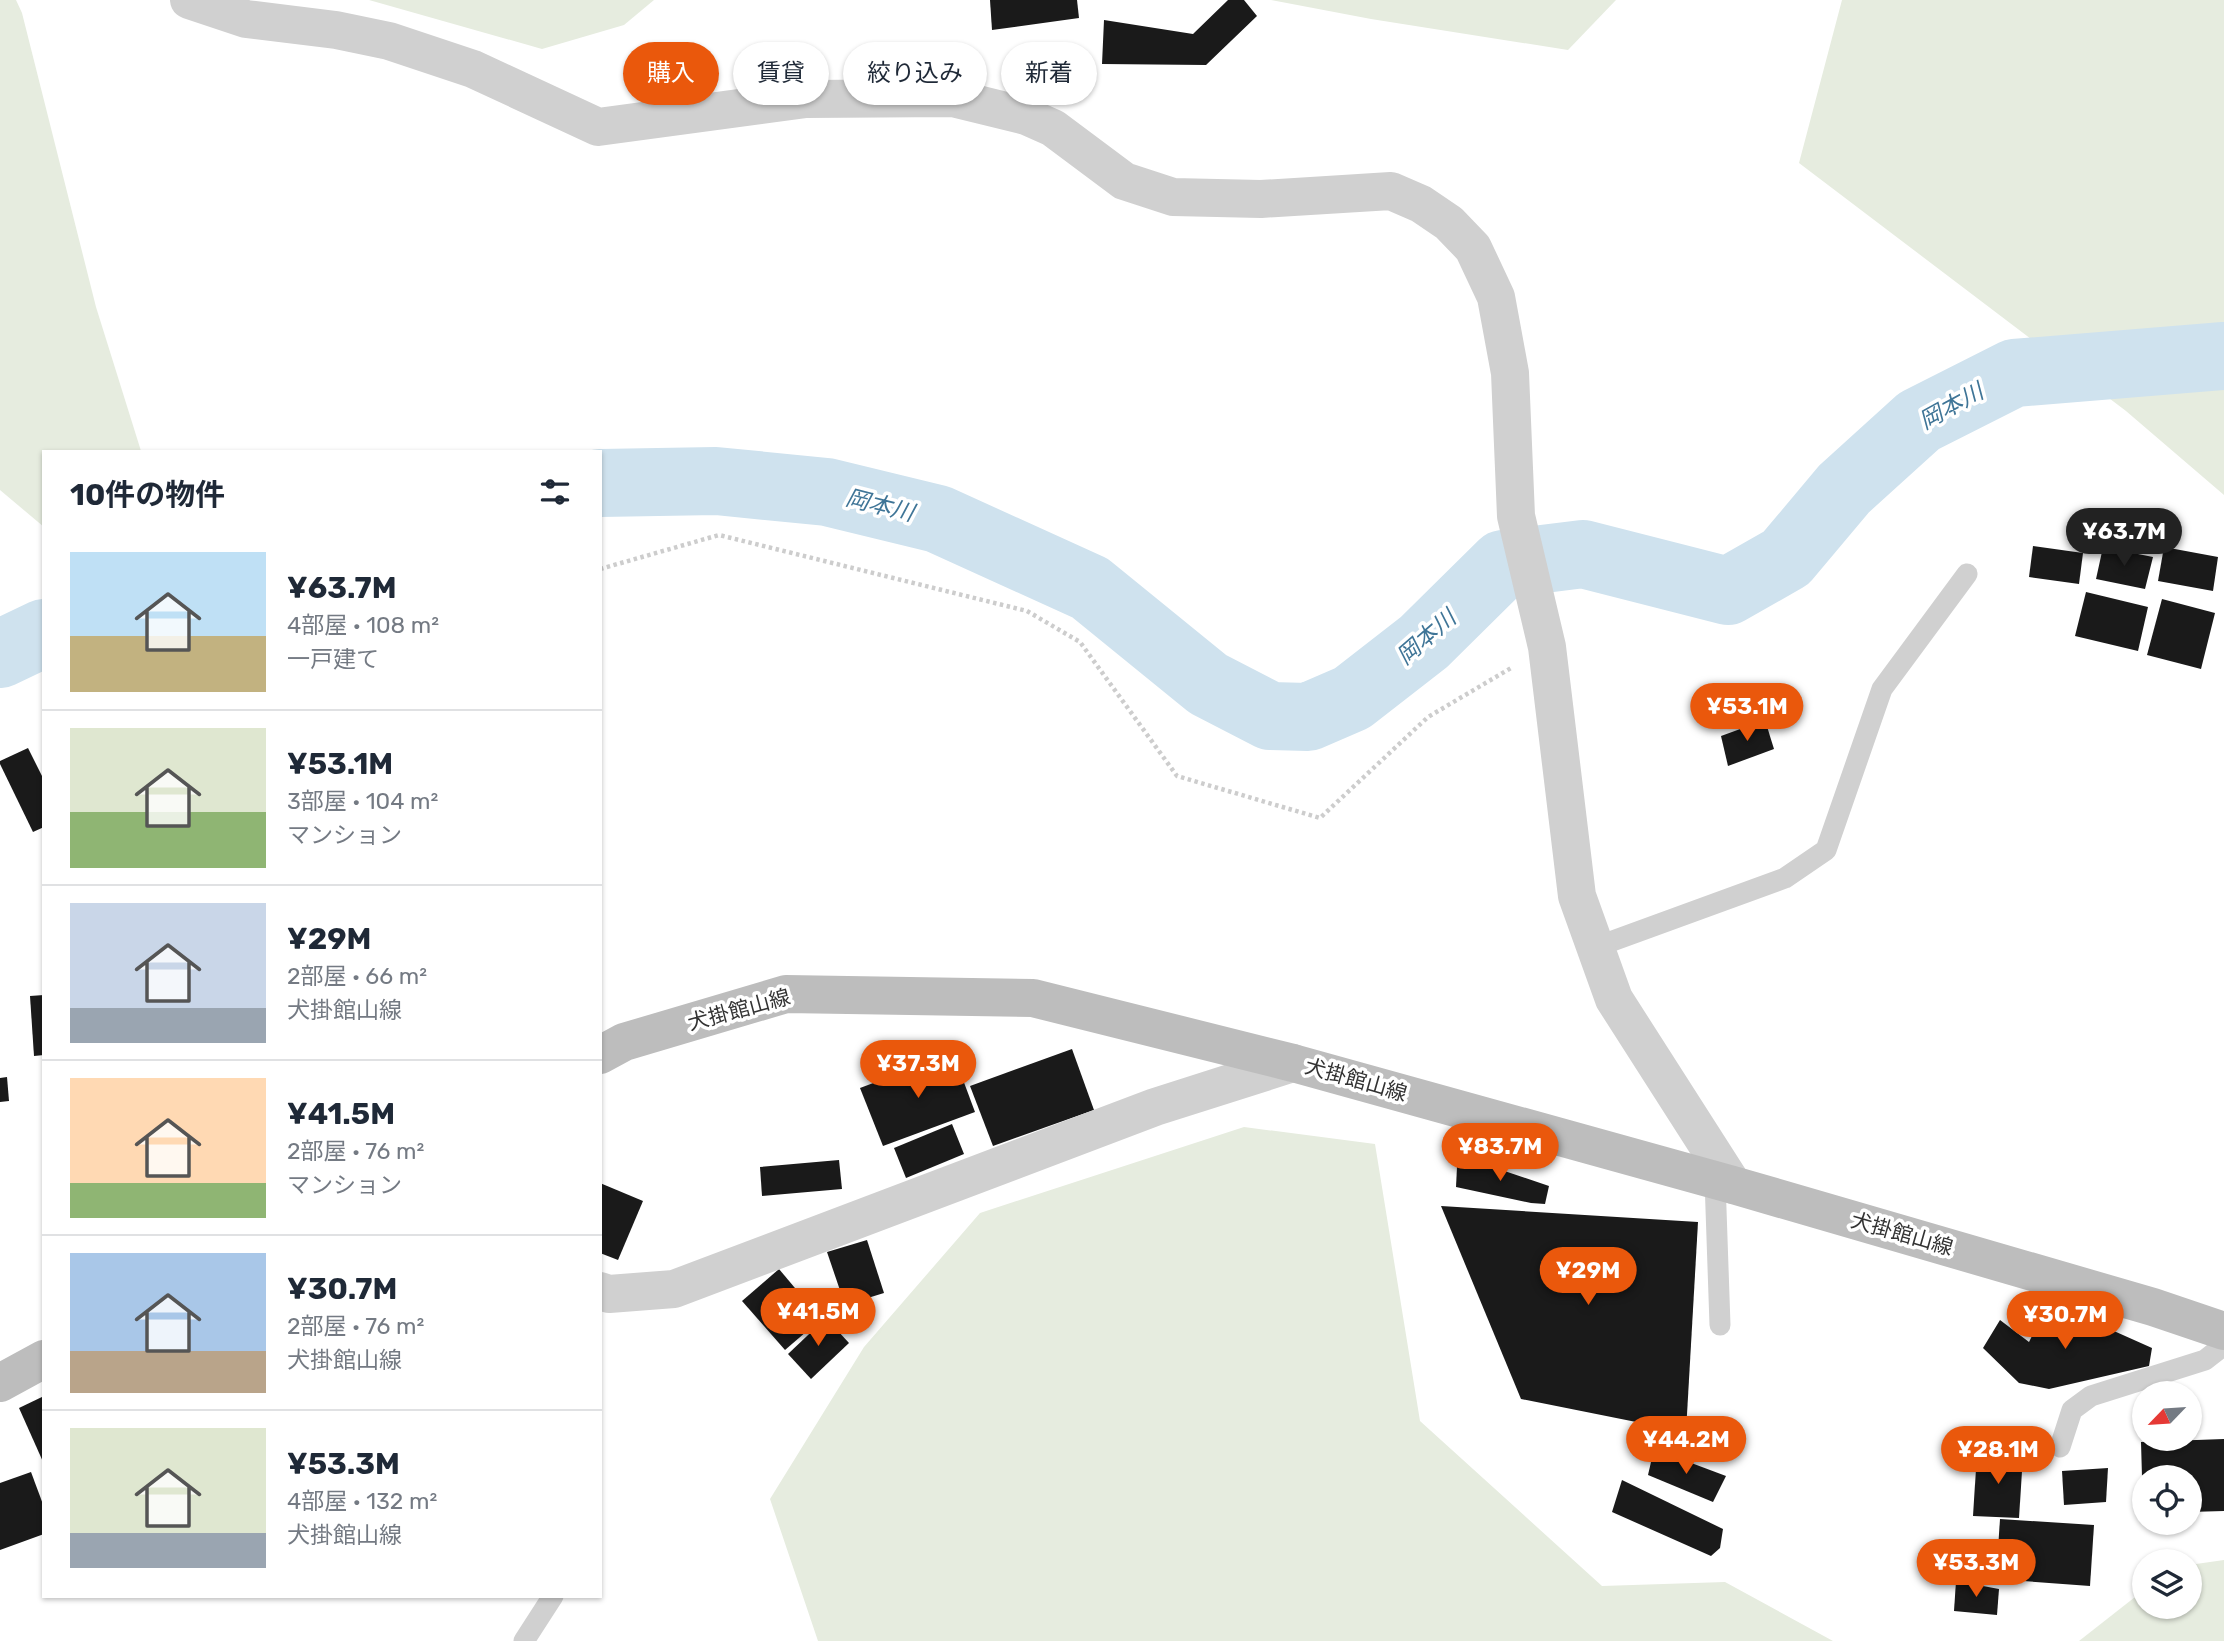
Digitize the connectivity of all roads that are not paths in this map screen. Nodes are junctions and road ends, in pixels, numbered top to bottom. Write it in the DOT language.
graph roads {
  1 [pos="189,0"];
  2 [pos="1967,574"];
  3 [pos="1595,947"];
  4 [pos="602,1054"];
  5 [pos="1293,1063"];
  6 [pos="1724,1182"];
  7 [pos="603,1296"];
  8 [pos="1720,1325"];
  9 [pos="2224,1331"];
  10 [pos="2224,1345"];
  11 [pos="42,1360"];
  12 [pos="0,1383"];
  13 [pos="2060,1447"];
  14 [pos="552,1598"];
  15 [pos="524,1641"];
  1 -- 3 [label="street"];
  2 -- 3 [label="lane"];
  3 -- 6 [label="street"];
  4 -- 5 [label="main road, 犬掛館山線"];
  5 -- 6 [label="main road, 犬掛館山線"];
  5 -- 7 [label="street"];
  6 -- 8 [label="lane"];
  6 -- 9 [label="main road, 犬掛館山線"];
  10 -- 13 [label="lane"];
  11 -- 12 [label="main road"];
  14 -- 15 [label="lane"];
}
